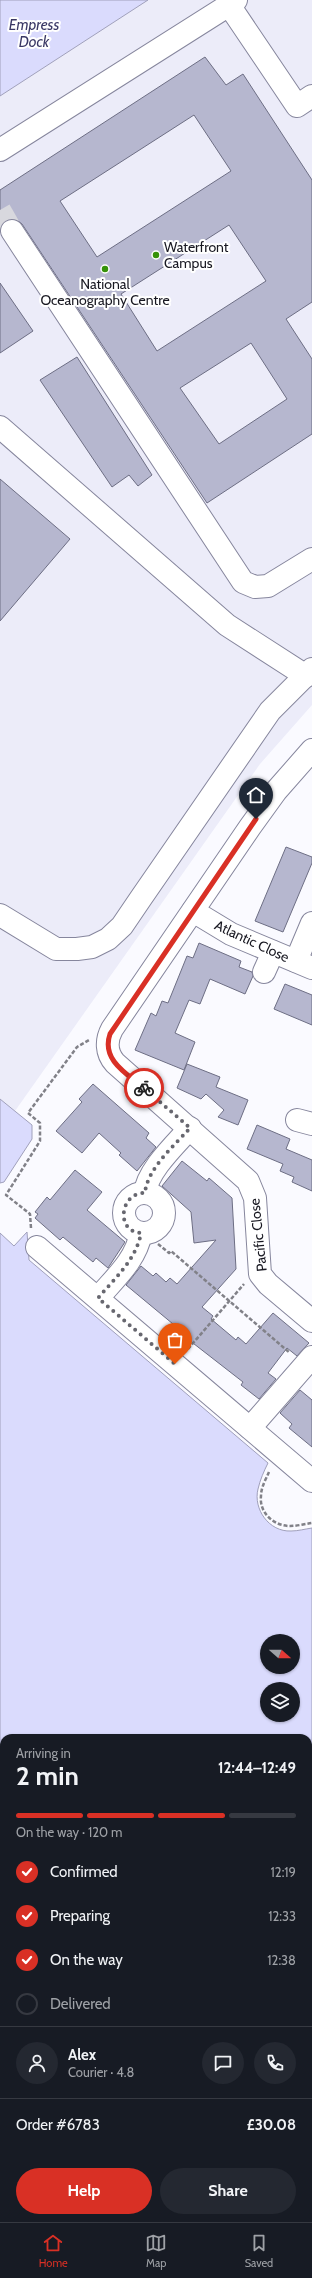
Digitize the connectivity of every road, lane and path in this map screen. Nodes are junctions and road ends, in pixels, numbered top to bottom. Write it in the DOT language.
graph roads {
  1 [pos="233,2"];
  2 [pos="312,96"];
  3 [pos="0,150"];
  4 [pos="12,231"];
  5 [pos="0,427"];
  6 [pos="312,559"];
  7 [pos="309,672"];
  8 [pos="312,750"];
  9 [pos="193,911"];
  10 [pos="0,915"];
  11 [pos="312,923"];
  12 [pos="273,952"];
  13 [pos="304,964"];
  14 [pos="264,972"];
  15 [pos="190,1128"];
  16 [pos="145,1193"];
  17 [pos="144,1234"];
  18 [pos="37,1247"];
  19 [pos="259,1267"];
  20 [pos="98,1298"];
  21 [pos="230,1301"];
  22 [pos="312,1322"];
  23 [pos="175,1364"];
  24 [pos="307,1368"];
  25 [pos="250,1428"];
  26 [pos="312,1481"];
  1 -- 2 [label="street"];
  1 -- 3 [label="street"];
  4 -- 6 [label="street"];
  5 -- 7 [label="street"];
  7 -- 10 [label="street"];
  8 -- 9 [label="street"];
  9 -- 12 [label="street, Atlantic Close"];
  9 -- 15 [label="street, Pacific Close"];
  11 -- 13 [label="street"];
  12 -- 13 [label="street, Atlantic Close"];
  12 -- 14 [label="street"];
  15 -- 16 [label="street"];
  15 -- 19 [label="street, Pacific Close"];
  16 -- 17 [label="street"];
  16 -- 17 [label="street"];
  17 -- 20 [label="street"];
  17 -- 21 [label="path"];
  18 -- 20 [label="street"];
  19 -- 21 [label="path"];
  19 -- 22 [label="street, Pacific Close"];
  20 -- 23 [label="street"];
  21 -- 23 [label="path"];
  21 -- 24 [label="path"];
  23 -- 25 [label="street"];
  24 -- 25 [label="street"];
  25 -- 26 [label="street"];
}
